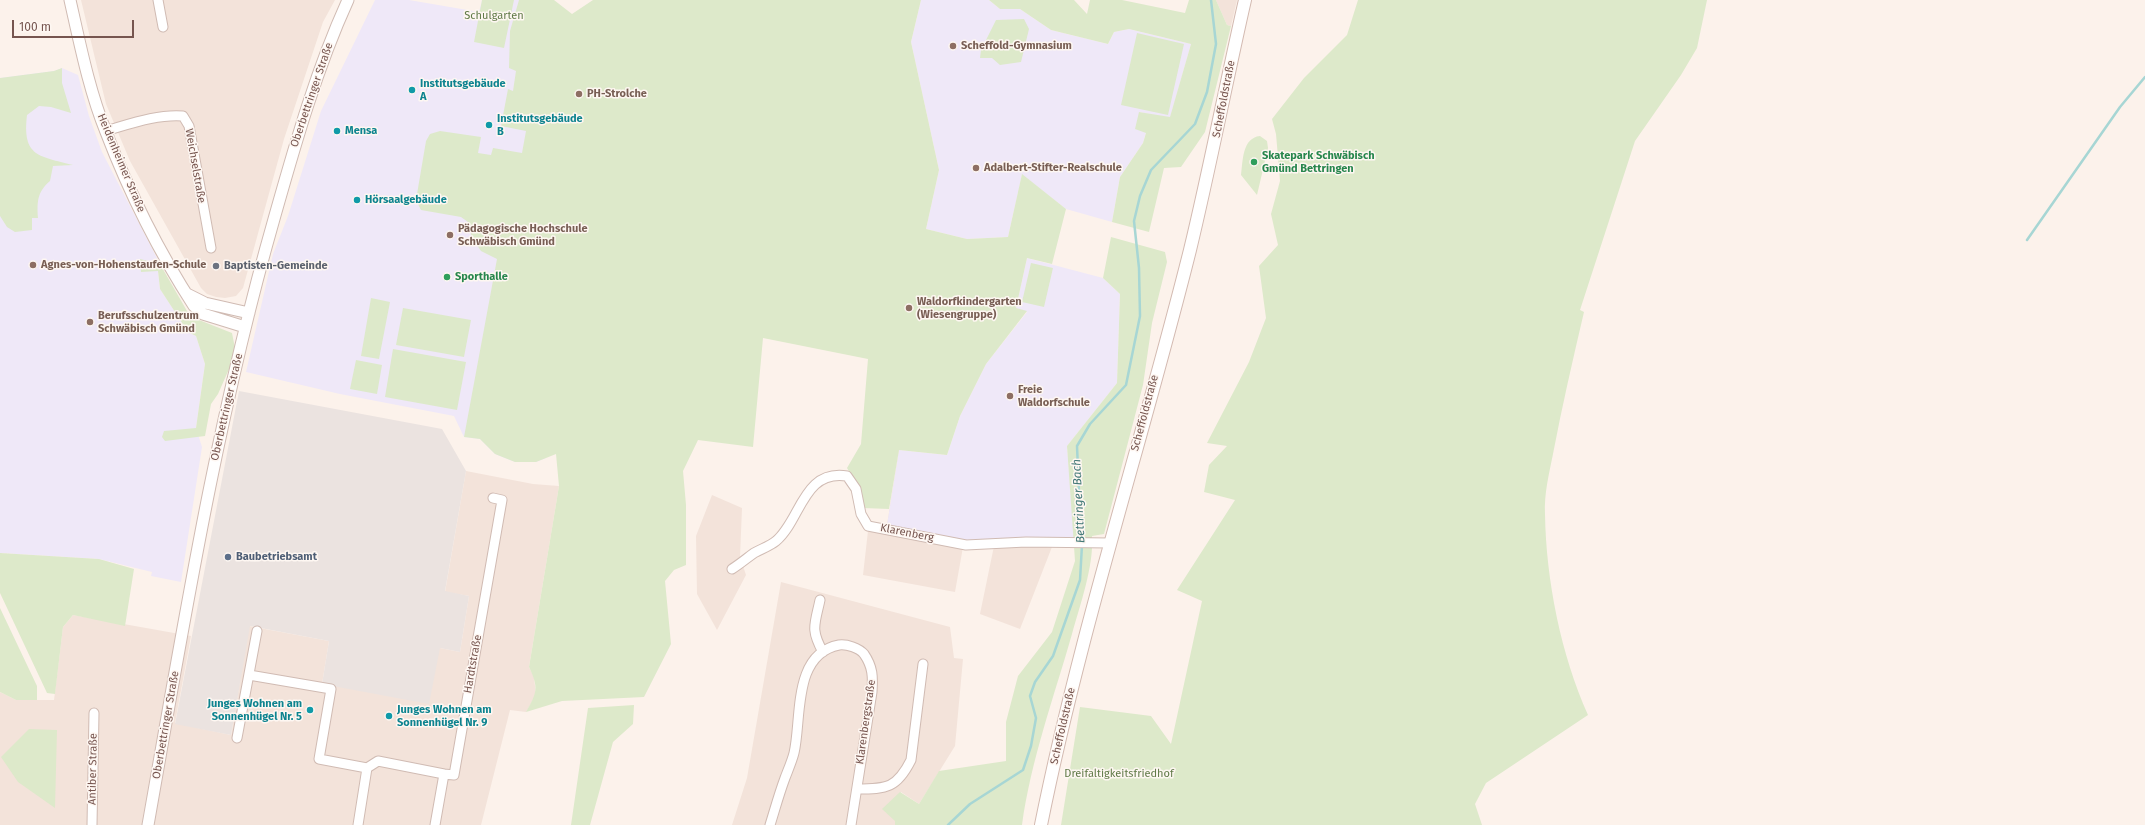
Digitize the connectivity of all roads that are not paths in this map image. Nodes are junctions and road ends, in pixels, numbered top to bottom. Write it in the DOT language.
graph roads {
  1 [pos="70,0"];
  2 [pos="158,0"];
  3 [pos="348,0"];
  4 [pos="1245,0"];
  5 [pos="163,27"];
  6 [pos="105,131"];
  7 [pos="210,248"];
  8 [pos="187,294"];
  9 [pos="249,312"];
  10 [pos="245,327"];
  11 [pos="492,498"];
  12 [pos="1104,542"];
  13 [pos="732,569"];
  14 [pos="820,600"];
  15 [pos="257,631"];
  16 [pos="823,652"];
  17 [pos="923,664"];
  18 [pos="249,676"];
  19 [pos="94,713"];
  20 [pos="237,738"];
  21 [pos="366,768"];
  22 [pos="444,774"];
  23 [pos="857,789"];
  24 [pos="92,825"];
  25 [pos="148,825"];
  26 [pos="358,825"];
  27 [pos="435,825"];
  28 [pos="770,825"];
  29 [pos="850,825"];
  30 [pos="1041,825"];
  1 -- 6 [label="street, Heidenheimer Straße"];
  2 -- 5 [label="street"];
  3 -- 9 [label="street, Oberbettringer Straße"];
  4 -- 12 [label="main road, Scheffoldstraße"];
  6 -- 7 [label="street, Weichselstraße"];
  6 -- 8 [label="street, Heidenheimer Straße"];
  8 -- 9 [label="street"];
  8 -- 10 [label="street, Heidenheimer Straße"];
  9 -- 10 [label="street, Oberbettringer Straße"];
  10 -- 25 [label="street, Oberbettringer Straße"];
  11 -- 22 [label="street, Hardtstraße"];
  12 -- 13 [label="street, Klarenberg"];
  12 -- 30 [label="main road, Scheffoldstraße"];
  14 -- 16 [label="street"];
  15 -- 18 [label="street"];
  16 -- 23 [label="street, Klarenbergstraße"];
  16 -- 28 [label="street, Klarenbergstraße"];
  17 -- 23 [label="street"];
  18 -- 20 [label="street"];
  18 -- 21 [label="street"];
  19 -- 24 [label="street, Antiber Straße"];
  21 -- 22 [label="street"];
  21 -- 26 [label="street"];
  22 -- 27 [label="street"];
  23 -- 29 [label="street, Klarenbergstraße"];
}
